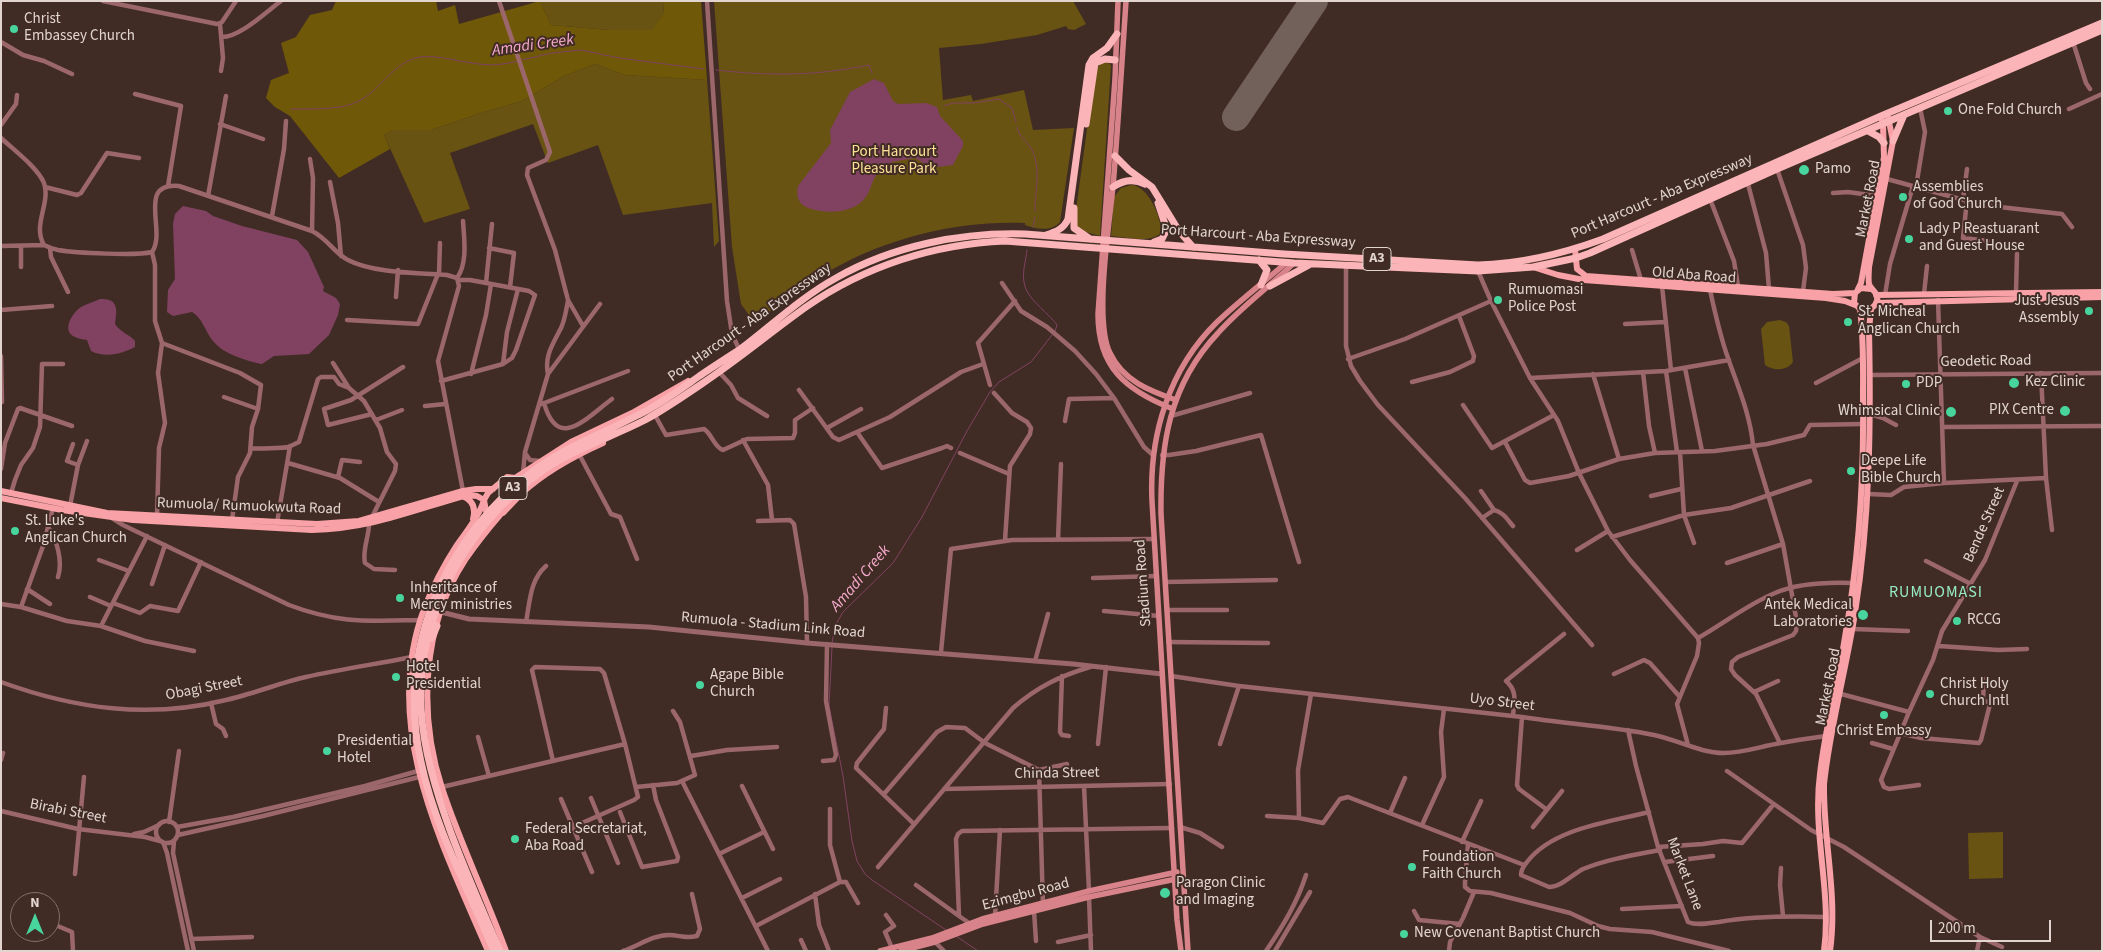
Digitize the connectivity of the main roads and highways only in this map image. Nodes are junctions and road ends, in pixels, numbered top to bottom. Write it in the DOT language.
graph roads {
  1 [pos="1118,1"];
  2 [pos="1126,1"];
  3 [pos="2102,23"];
  4 [pos="2102,30"];
  5 [pos="1117,34"];
  6 [pos="1116,60"];
  7 [pos="1904,115"];
  8 [pos="1885,119"];
  9 [pos="1868,131"];
  10 [pos="1893,141"];
  11 [pos="1884,143"];
  12 [pos="1115,156"];
  13 [pos="1113,188"];
  14 [pos="1106,226"];
  15 [pos="1042,236"];
  16 [pos="1093,240"];
  17 [pos="1150,243"];
  18 [pos="1193,247"];
  19 [pos="1575,249"];
  20 [pos="1576,258"];
  21 [pos="1104,259"];
  22 [pos="1258,259"];
  23 [pos="1290,263"];
  24 [pos="1311,264"];
  25 [pos="1533,267"];
  26 [pos="1261,285"];
  27 [pos="1270,286"];
  28 [pos="1871,289"];
  29 [pos="1856,291"];
  30 [pos="2102,292"];
  31 [pos="1876,295"];
  32 [pos="2102,297"];
  33 [pos="1876,303"];
  34 [pos="1857,307"];
  35 [pos="1871,309"];
  36 [pos="702,374"];
  37 [pos="1168,397"];
  38 [pos="1176,400"];
  39 [pos="1164,406"];
  40 [pos="1173,409"];
  41 [pos="655,412"];
  42 [pos="515,478"];
  43 [pos="493,490"];
  44 [pos="1,491"];
  45 [pos="463,493"];
  46 [pos="522,493"];
  47 [pos="1,498"];
  48 [pos="23,499"];
  49 [pos="484,502"];
  50 [pos="500,515"];
  51 [pos="370,521"];
  52 [pos="470,525"];
  53 [pos="1856,583"];
  54 [pos="428,624"];
  55 [pos="410,671"];
  56 [pos="415,716"];
  57 [pos="1182,875"];
  58 [pos="1174,876"];
  59 [pos="1043,907"];
  60 [pos="960,929"];
  61 [pos="946,936"];
  62 [pos="488,951"];
  63 [pos="494,951"];
  64 [pos="500,951"];
  65 [pos="506,951"];
  66 [pos="880,951"];
  67 [pos="901,951"];
  68 [pos="1181,951"];
  69 [pos="1188,951"];
  70 [pos="1824,951"];
  71 [pos="1830,951"];
  1 -- 5 [label="main road"];
  2 -- 12 [label="main road"];
  3 -- 8 [label="highway, Port Harcourt - Aba Expressway / A3"];
  4 -- 7 [label="highway, Port Harcourt - Aba Expressway / A3"];
  5 -- 6 [label="main road"];
  5 -- 15 [label="highway"];
  6 -- 14 [label="main road"];
  6 -- 16 [label="highway"];
  7 -- 8 [label="highway, Port Harcourt - Aba Expressway / A3"];
  7 -- 10 [label="highway"];
  8 -- 9 [label="highway, Port Harcourt - Aba Expressway / A3"];
  8 -- 10 [label="main road, Market Road"];
  8 -- 11 [label="main road, Market Road"];
  8 -- 19 [label="highway, Port Harcourt - Aba Expressway / A3"];
  9 -- 11 [label="highway"];
  9 -- 20 [label="highway, Port Harcourt - Aba Expressway / A3"];
  10 -- 28 [label="main road, Market Road"];
  11 -- 29 [label="main road, Market Road"];
  12 -- 13 [label="main road"];
  12 -- 18 [label="highway"];
  13 -- 14 [label="main road"];
  13 -- 17 [label="highway"];
  14 -- 21 [label="main road"];
  15 -- 16 [label="highway, Port Harcourt - Aba Expressway / A3"];
  15 -- 36 [label="highway, Port Harcourt - Aba Expressway / A3"];
  16 -- 17 [label="highway, Port Harcourt - Aba Expressway / A3"];
  17 -- 18 [label="highway, Port Harcourt - Aba Expressway / A3"];
  18 -- 19 [label="highway, Port Harcourt - Aba Expressway / A3"];
  19 -- 20 [label="main road, Old Aba Road"];
  20 -- 25 [label="highway, Port Harcourt - Aba Expressway / A3"];
  20 -- 29 [label="main road, Old Aba Road"];
  21 -- 37 [label="main road"];
  21 -- 39 [label="main road"];
  22 -- 23 [label="highway, Port Harcourt - Aba Expressway / A3"];
  22 -- 26 [label="highway"];
  22 -- 41 [label="highway, Port Harcourt - Aba Expressway / A3"];
  23 -- 24 [label="highway, Port Harcourt - Aba Expressway / A3"];
  23 -- 26 [label="main road, Stadium Road"];
  23 -- 27 [label="main road, Stadium Road"];
  24 -- 25 [label="highway, Port Harcourt - Aba Expressway / A3"];
  24 -- 27 [label="highway"];
  25 -- 34 [label="main road, Old Aba Road"];
  26 -- 37 [label="main road, Stadium Road"];
  27 -- 38 [label="main road, Stadium Road"];
  28 -- 29 [label="main road"];
  28 -- 31 [label="main road"];
  29 -- 34 [label="main road"];
  30 -- 31 [label="main road"];
  31 -- 33 [label="main road"];
  32 -- 33 [label="main road"];
  33 -- 35 [label="main road"];
  34 -- 35 [label="main road"];
  34 -- 53 [label="main road, Market Road"];
  35 -- 53 [label="main road, Market Road"];
  36 -- 41 [label="highway, Port Harcourt - Aba Expressway / A3"];
  36 -- 42 [label="main road"];
  37 -- 38 [label="main road"];
  37 -- 39 [label="main road, Stadium Road"];
  38 -- 40 [label="main road, Stadium Road"];
  39 -- 40 [label="main road"];
  39 -- 58 [label="main road, Stadium Road"];
  40 -- 57 [label="main road, Stadium Road"];
  41 -- 46 [label="main road"];
  41 -- 54 [label="highway, A3"];
  42 -- 43 [label="main road"];
  42 -- 46 [label="main road"];
  43 -- 45 [label="main road, Rumuola/ Rumuokwuta Road"];
  43 -- 49 [label="main road"];
  44 -- 48 [label="main road, Rumuola/ Rumuokwuta Road"];
  45 -- 49 [label="main road, Rumuola/ Rumuokwuta Road"];
  45 -- 51 [label="main road, Rumuola/ Rumuokwuta Road"];
  45 -- 52 [label="main road"];
  46 -- 50 [label="main road"];
  47 -- 48 [label="main road, Rumuola/ Rumuokwuta Road"];
  48 -- 51 [label="main road, Rumuola/ Rumuokwuta Road"];
  48 -- 51 [label="main road, Rumuola/ Rumuokwuta Road"];
  49 -- 50 [label="main road"];
  49 -- 52 [label="main road"];
  50 -- 54 [label="main road"];
  52 -- 54 [label="main road"];
  53 -- 70 [label="main road, Market Road"];
  53 -- 71 [label="main road, Market Road"];
  54 -- 55 [label="main road"];
  54 -- 56 [label="highway, A3"];
  54 -- 64 [label="highway"];
  54 -- 65 [label="main road"];
  55 -- 56 [label="highway"];
  55 -- 62 [label="main road"];
  56 -- 63 [label="highway, A3"];
  57 -- 58 [label="main road, Ezimgbu Road"];
  57 -- 69 [label="main road, Stadium Road"];
  58 -- 59 [label="main road, Ezimgbu Road"];
  58 -- 68 [label="main road, Stadium Road"];
  59 -- 60 [label="main road, Ezimgbu Road"];
  59 -- 60 [label="main road, Ezimgbu Road"];
  60 -- 61 [label="main road, Ezimgbu Road"];
  61 -- 66 [label="main road, Ezimgbu Road"];
  61 -- 67 [label="main road, Ezimgbu Road"];
}
